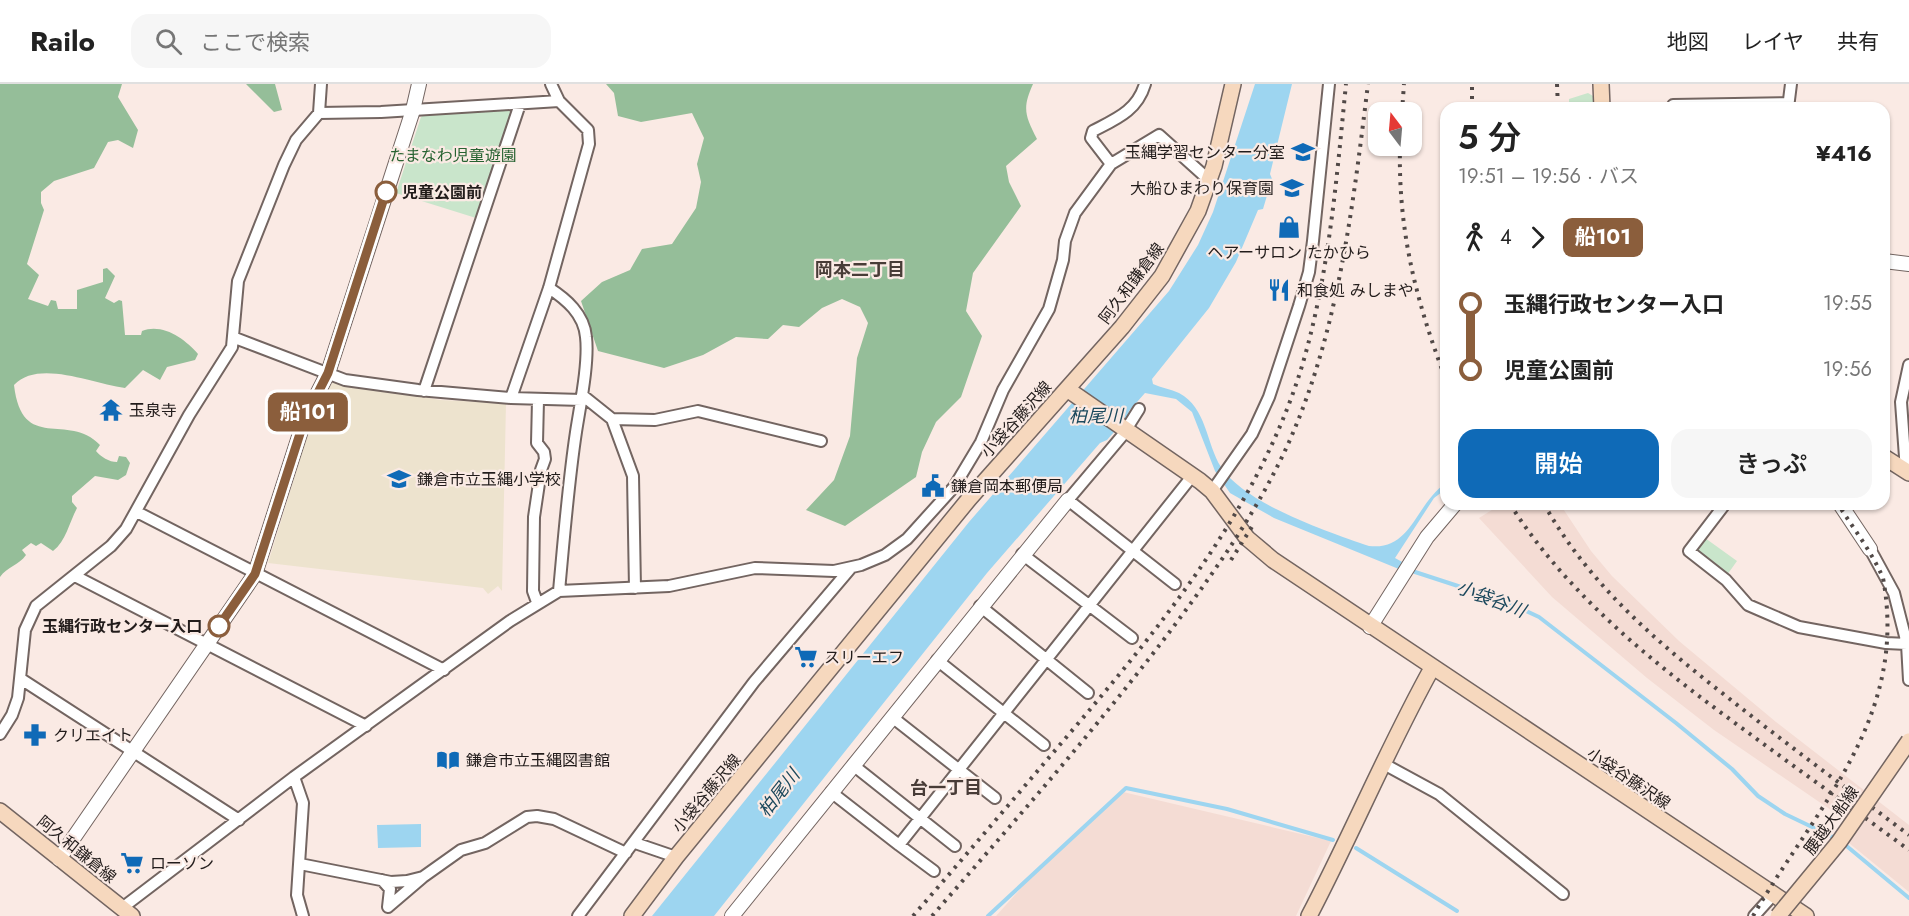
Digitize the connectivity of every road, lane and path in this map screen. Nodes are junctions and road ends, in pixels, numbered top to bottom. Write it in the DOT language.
graph roads {
  1 [pos="321,84"];
  2 [pos="419,84"];
  3 [pos="551,84"];
  4 [pos="1145,84"];
  5 [pos="1233,84"];
  6 [pos="1329,84"];
  7 [pos="1601,84"];
  8 [pos="1791,84"];
  9 [pos="559,101"];
  10 [pos="1602,102"];
  11 [pos="1789,102"];
  12 [pos="520,104"];
  13 [pos="413,110"];
  14 [pos="319,112"];
  15 [pos="1111,165"];
  16 [pos="1209,180"];
  17 [pos="1890,262"];
  18 [pos="1909,264"];
  19 [pos="549,288"];
  20 [pos="235,338"];
  21 [pos="1909,365"];
  22 [pos="328,373"];
  23 [pos="1067,388"];
  24 [pos="424,391"];
  25 [pos="511,398"];
  26 [pos="582,398"];
  27 [pos="538,400"];
  28 [pos="1139,409"];
  29 [pos="612,419"];
  30 [pos="1125,429"];
  31 [pos="821,441"];
  32 [pos="1890,461"];
  33 [pos="1907,472"];
  34 [pos="963,473"];
  35 [pos="1193,475"];
  36 [pos="982,484"];
  37 [pos="1215,486"];
  38 [pos="1068,500"];
  39 [pos="1450,510"];
  40 [pos="1720,510"];
  41 [pos="1844,510"];
  42 [pos="137,512"];
  43 [pos="1870,549"];
  44 [pos="1133,552"];
  45 [pos="1022,554"];
  46 [pos="850,569"];
  47 [pos="255,574"];
  48 [pos="75,576"];
  49 [pos="1174,584"];
  50 [pos="635,588"];
  51 [pos="559,591"];
  52 [pos="537,602"];
  53 [pos="980,606"];
  54 [pos="1090,607"];
  55 [pos="1370,627"];
  56 [pos="1132,638"];
  57 [pos="207,644"];
  58 [pos="1907,644"];
  59 [pos="937,660"];
  60 [pos="1046,661"];
  61 [pos="1432,668"];
  62 [pos="444,670"];
  63 [pos="21,679"];
  64 [pos="1909,680"];
  65 [pos="1088,693"];
  66 [pos="1004,712"];
  67 [pos="892,717"];
  68 [pos="366,726"];
  69 [pos="0,734"];
  70 [pos="1909,741"];
  71 [pos="1044,745"];
  72 [pos="132,752"];
  73 [pos="1384,764"];
  74 [pos="853,765"];
  75 [pos="960,769"];
  76 [pos="294,777"];
  77 [pos="831,792"];
  78 [pos="995,798"];
  79 [pos="0,811"];
  80 [pos="920,818"];
  81 [pos="239,820"];
  82 [pos="635,843"];
  83 [pos="899,845"];
  84 [pos="955,846"];
  85 [pos="626,853"];
  86 [pos="676,857"];
  87 [pos="59,859"];
  88 [pos="300,864"];
  89 [pos="934,871"];
  90 [pos="423,877"];
  91 [pos="382,880"];
  92 [pos="1563,894"];
  93 [pos="1773,895"];
  94 [pos="127,912"];
  95 [pos="1798,914"];
  96 [pos="303,916"];
  97 [pos="578,916"];
  98 [pos="632,916"];
  99 [pos="732,916"];
  100 [pos="1309,916"];
  101 [pos="1754,916"];
  102 [pos="1778,916"];
  1 -- 14 [label="street"];
  2 -- 13 [label="street"];
  3 -- 9 [label="street"];
  4 -- 15 [label="street"];
  5 -- 16 [label="main road, 阿久和鎌倉線"];
  6 -- 37 [label="street"];
  7 -- 10 [label="main road"];
  8 -- 11 [label="street"];
  9 -- 12 [label="street"];
  9 -- 19 [label="street"];
  12 -- 13 [label="street"];
  12 -- 24 [label="street"];
  13 -- 14 [label="street"];
  13 -- 22 [label="street"];
  14 -- 20 [label="street"];
  15 -- 16 [label="street"];
  15 -- 34 [label="street"];
  16 -- 23 [label="main road, 阿久和鎌倉線"];
  17 -- 18 [label="street"];
  19 -- 25 [label="street"];
  19 -- 26 [label="street"];
  20 -- 22 [label="street"];
  20 -- 42 [label="street"];
  21 -- 33 [label="street"];
  22 -- 24 [label="street"];
  22 -- 47 [label="street"];
  23 -- 30 [label="main road, 小袋谷藤沢線"];
  23 -- 36 [label="main road, 小袋谷藤沢線"];
  24 -- 25 [label="street"];
  25 -- 27 [label="street"];
  26 -- 27 [label="street"];
  26 -- 29 [label="street"];
  26 -- 51 [label="street"];
  27 -- 52 [label="street"];
  28 -- 30 [label="street"];
  29 -- 31 [label="street"];
  29 -- 50 [label="street"];
  30 -- 35 [label="main road, 小袋谷藤沢線"];
  30 -- 38 [label="street"];
  32 -- 33 [label="main road"];
  34 -- 36 [label="street"];
  34 -- 46 [label="street"];
  35 -- 37 [label="main road, 小袋谷藤沢線"];
  35 -- 44 [label="street"];
  36 -- 86 [label="main road, 小袋谷藤沢線"];
  37 -- 55 [label="main road, 小袋谷藤沢線"];
  38 -- 44 [label="street"];
  38 -- 45 [label="street"];
  39 -- 55 [label="street"];
  40 -- 58 [label="street"];
  41 -- 43 [label="street"];
  42 -- 47 [label="street"];
  42 -- 48 [label="street"];
  43 -- 58 [label="street"];
  44 -- 49 [label="street"];
  44 -- 54 [label="street"];
  45 -- 53 [label="street"];
  45 -- 54 [label="street"];
  46 -- 50 [label="street"];
  46 -- 82 [label="street"];
  47 -- 57 [label="street"];
  47 -- 62 [label="street"];
  48 -- 57 [label="street"];
  48 -- 63 [label="street"];
  50 -- 51 [label="street"];
  51 -- 52 [label="street"];
  52 -- 62 [label="street"];
  53 -- 59 [label="street"];
  53 -- 60 [label="street"];
  54 -- 56 [label="street"];
  54 -- 60 [label="street"];
  55 -- 61 [label="main road, 小袋谷藤沢線"];
  57 -- 68 [label="street"];
  57 -- 72 [label="street"];
  58 -- 64 [label="street"];
  59 -- 66 [label="street"];
  59 -- 67 [label="street"];
  60 -- 65 [label="street"];
  60 -- 66 [label="street"];
  61 -- 73 [label="main road"];
  61 -- 93 [label="main road, 小袋谷藤沢線"];
  62 -- 68 [label="street"];
  63 -- 69 [label="street"];
  63 -- 72 [label="street"];
  66 -- 71 [label="street"];
  66 -- 75 [label="street"];
  67 -- 74 [label="street"];
  67 -- 75 [label="street"];
  68 -- 76 [label="street"];
  70 -- 102 [label="main road, 腰越大船線, bridge"];
  72 -- 81 [label="street"];
  72 -- 87 [label="street"];
  73 -- 92 [label="street"];
  73 -- 100 [label="main road"];
  74 -- 77 [label="street"];
  74 -- 80 [label="street"];
  75 -- 78 [label="street"];
  75 -- 80 [label="street"];
  76 -- 81 [label="street"];
  76 -- 88 [label="street"];
  77 -- 83 [label="street"];
  77 -- 99 [label="street"];
  79 -- 87 [label="main road, 阿久和鎌倉線"];
  80 -- 83 [label="street"];
  80 -- 84 [label="street"];
  81 -- 94 [label="street"];
  82 -- 85 [label="street"];
  82 -- 86 [label="street"];
  83 -- 89 [label="street"];
  85 -- 90 [label="street"];
  85 -- 97 [label="street"];
  86 -- 98 [label="main road, 小袋谷藤沢線"];
  87 -- 94 [label="main road, 阿久和鎌倉線"];
  88 -- 91 [label="street"];
  88 -- 96 [label="street"];
  90 -- 91 [label="street"];
  90 -- 91 [label="street"];
  93 -- 95 [label="main road, 小袋谷藤沢線"];
  93 -- 101 [label="street"];
}
